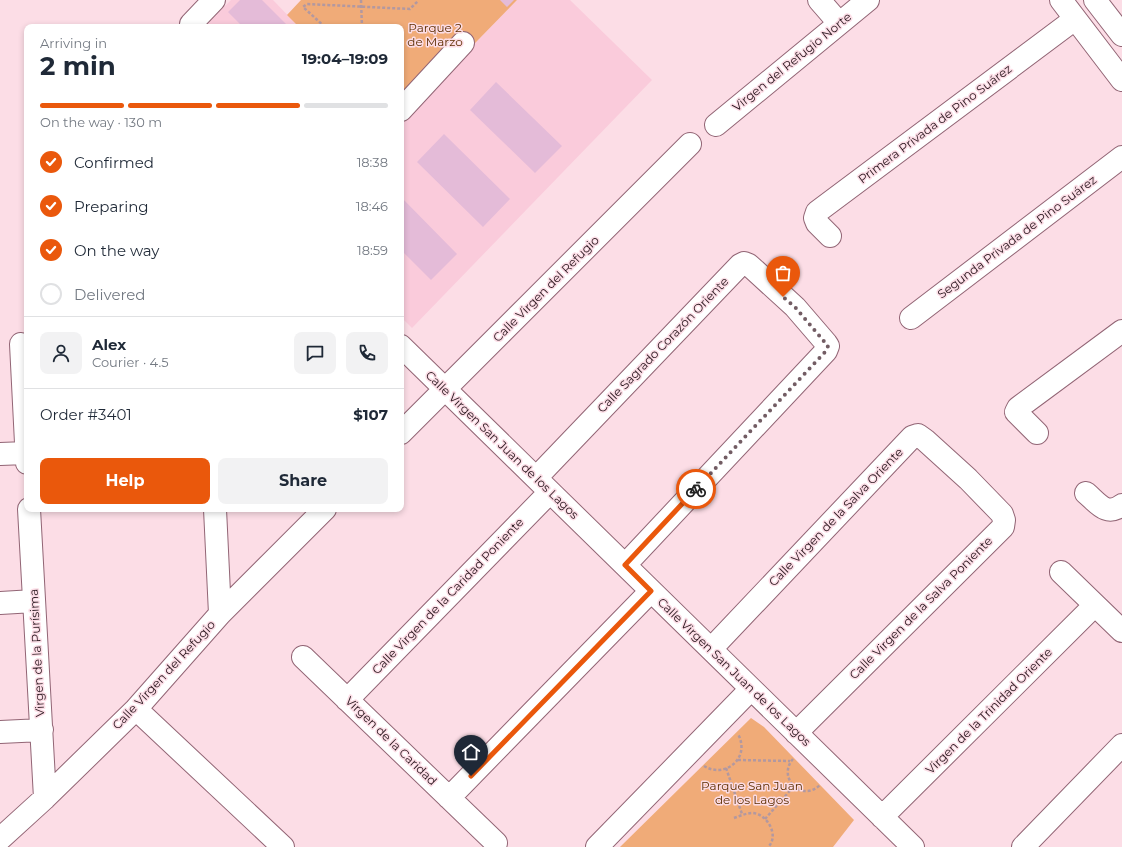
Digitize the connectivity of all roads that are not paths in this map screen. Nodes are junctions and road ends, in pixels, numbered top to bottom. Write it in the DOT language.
graph roads {
  1 [pos="190,0"];
  2 [pos="214,0"];
  3 [pos="819,0"];
  4 [pos="868,0"];
  5 [pos="1061,0"];
  6 [pos="1095,0"];
  7 [pos="1076,19"];
  8 [pos="839,23"];
  9 [pos="191,24"];
  10 [pos="192,24"];
  11 [pos="1122,35"];
  12 [pos="463,43"];
  13 [pos="1122,80"];
  14 [pos="404,107"];
  15 [pos="716,125"];
  16 [pos="690,144"];
  17 [pos="1122,157"];
  18 [pos="830,236"];
  19 [pos="911,318"];
  20 [pos="1122,331"];
  21 [pos="21,344"];
  22 [pos="404,349"];
  23 [pos="445,389"];
  24 [pos="24,401"];
  25 [pos="404,431"];
  26 [pos="1037,433"];
  27 [pos="0,454"];
  28 [pos="24,458"];
  29 [pos="968,479"];
  30 [pos="543,485"];
  31 [pos="1086,493"];
  32 [pos="1122,505"];
  33 [pos="30,512"];
  34 [pos="215,512"];
  35 [pos="322,512"];
  36 [pos="625,565"];
  37 [pos="1061,572"];
  38 [pos="651,591"];
  39 [pos="34,601"];
  40 [pos="0,603"];
  41 [pos="1095,605"];
  42 [pos="220,614"];
  43 [pos="1122,631"];
  44 [pos="711,649"];
  45 [pos="303,657"];
  46 [pos="751,689"];
  47 [pos="347,700"];
  48 [pos="136,709"];
  49 [pos="42,730"];
  50 [pos="0,732"];
  51 [pos="801,738"];
  52 [pos="1122,745"];
  53 [pos="45,798"];
  54 [pos="450,798"];
  55 [pos="882,817"];
  56 [pos="0,839"];
  57 [pos="496,843"];
  58 [pos="283,847"];
  59 [pos="597,847"];
  60 [pos="912,847"];
  61 [pos="1024,847"];
  1 -- 9 [label="street"];
  2 -- 10 [label="street"];
  3 -- 8 [label="street"];
  4 -- 8 [label="street, Virgen del Refugio Norte"];
  5 -- 7 [label="street"];
  6 -- 11 [label="street"];
  7 -- 13 [label="street"];
  7 -- 18 [label="street, Primera Privada de Pino Suárez"];
  8 -- 15 [label="street, Virgen del Refugio Norte"];
  12 -- 14 [label="street"];
  16 -- 23 [label="street, Calle Virgen del Refugio"];
  17 -- 19 [label="street, Segunda Privada de Pino Suárez"];
  20 -- 26 [label="street"];
  21 -- 24 [label="street"];
  22 -- 23 [label="street, Calle Virgen San Juan de los Lagos"];
  23 -- 25 [label="street, Calle Virgen del Refugio"];
  23 -- 30 [label="street, Calle Virgen San Juan de los Lagos"];
  27 -- 28 [label="street"];
  29 -- 44 [label="street, Calle Virgen de la Salva Oriente"];
  29 -- 51 [label="street, Calle Virgen de la Salva Poniente"];
  30 -- 36 [label="street, Calle Virgen San Juan de los Lagos"];
  30 -- 36 [label="street, Calle Sagrado Corazón Oriente"];
  30 -- 47 [label="street, Calle Virgen de la Caridad Poniente"];
  31 -- 32 [label="street"];
  33 -- 39 [label="street, Virgen de la Purísima"];
  34 -- 42 [label="street"];
  35 -- 42 [label="street, Calle Virgen del Refugio"];
  36 -- 38 [label="street, Calle Virgen San Juan de los Lagos"];
  37 -- 41 [label="street"];
  38 -- 44 [label="street, Calle Virgen San Juan de los Lagos"];
  38 -- 54 [label="street"];
  39 -- 40 [label="street"];
  39 -- 49 [label="street, Virgen de la Purísima"];
  41 -- 43 [label="street"];
  41 -- 55 [label="street, Virgen de la Trinidad Oriente"];
  42 -- 48 [label="street, Calle Virgen del Refugio"];
  44 -- 46 [label="street, Calle Virgen San Juan de los Lagos"];
  45 -- 47 [label="street, Virgen de la Caridad"];
  46 -- 51 [label="street, Calle Virgen San Juan de los Lagos"];
  46 -- 59 [label="street"];
  47 -- 54 [label="street, Virgen de la Caridad"];
  48 -- 53 [label="street, Calle Virgen del Refugio"];
  48 -- 58 [label="street"];
  49 -- 50 [label="street"];
  49 -- 53 [label="street, Virgen de la Purísima"];
  51 -- 55 [label="street, Calle Virgen San Juan de los Lagos"];
  52 -- 61 [label="street"];
  53 -- 56 [label="street, Calle Virgen del Refugio"];
  54 -- 57 [label="street, Virgen de la Caridad"];
  55 -- 60 [label="street, Calle Virgen San Juan de los Lagos"];
}
